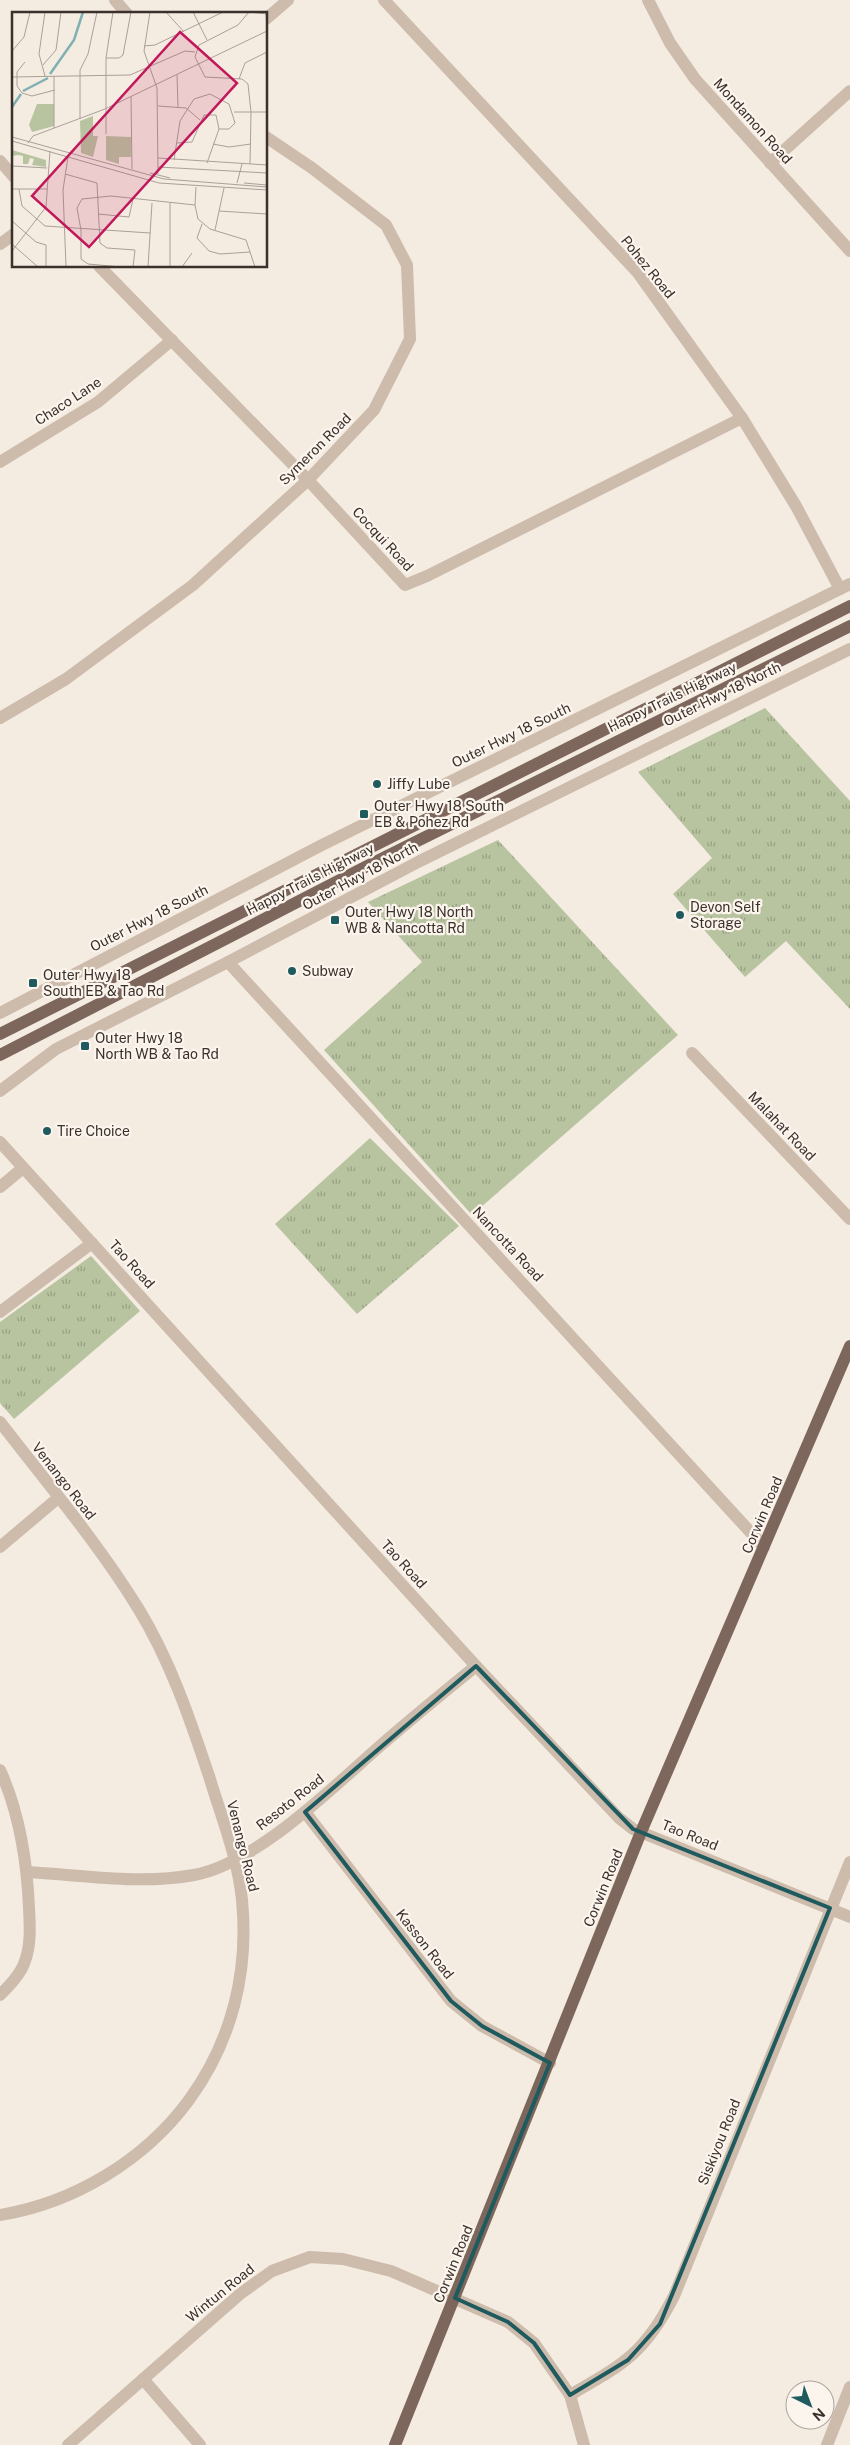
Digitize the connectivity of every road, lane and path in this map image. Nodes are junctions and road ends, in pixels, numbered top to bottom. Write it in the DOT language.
graph roads {
  1 [pos="115,0"];
  2 [pos="288,0"];
  3 [pos="384,0"];
  4 [pos="648,0"];
  5 [pos="125,12"];
  6 [pos="268,17"];
  7 [pos="850,91"];
  8 [pos="268,138"];
  9 [pos="0,161"];
  10 [pos="770,163"];
  11 [pos="12,175"];
  12 [pos="12,235"];
  13 [pos="0,244"];
  14 [pos="850,251"];
  15 [pos="101,268"];
  16 [pos="172,340"];
  17 [pos="742,418"];
  18 [pos="0,462"];
  19 [pos="308,480"];
  20 [pos="845,587"];
  21 [pos="850,606"];
  22 [pos="850,626"];
  23 [pos="850,649"];
  24 [pos="0,718"];
  25 [pos="228,962"];
  26 [pos="0,1013"];
  27 [pos="0,1034"];
  28 [pos="692,1053"];
  29 [pos="0,1055"];
  30 [pos="0,1091"];
  31 [pos="0,1142"];
  32 [pos="24,1168"];
  33 [pos="0,1187"];
  34 [pos="850,1219"];
  35 [pos="92,1244"];
  36 [pos="0,1312"];
  37 [pos="850,1346"];
  38 [pos="0,1422"];
  39 [pos="58,1498"];
  40 [pos="0,1547"];
  41 [pos="764,1547"];
  42 [pos="476,1666"];
  43 [pos="0,1770"];
  44 [pos="305,1812"];
  45 [pos="642,1832"];
  46 [pos="234,1860"];
  47 [pos="850,1862"];
  48 [pos="27,1872"];
  49 [pos="830,1908"];
  50 [pos="850,1917"];
  51 [pos="0,1995"];
  52 [pos="550,2063"];
  53 [pos="0,2215"];
  54 [pos="455,2298"];
  55 [pos="143,2379"];
  56 [pos="850,2387"];
  57 [pos="570,2395"];
  58 [pos="68,2445"];
  59 [pos="200,2445"];
  60 [pos="395,2445"];
  61 [pos="584,2445"];
  62 [pos="827,2445"];
  1 -- 5 [label="street"];
  2 -- 6 [label="street"];
  3 -- 17 [label="street, Pohez Road"];
  4 -- 10 [label="street, Mondamon Road"];
  7 -- 10 [label="street"];
  8 -- 19 [label="street, Symeron Road"];
  9 -- 11 [label="street"];
  10 -- 14 [label="street, Mondamon Road"];
  12 -- 13 [label="street"];
  15 -- 16 [label="street, Cocqui Road"];
  16 -- 18 [label="street, Chaco Lane"];
  16 -- 19 [label="street, Cocqui Road"];
  17 -- 19 [label="street, Cocqui Road"];
  17 -- 20 [label="street, Pohez Road"];
  19 -- 24 [label="street, Symeron Road"];
  20 -- 26 [label="street, Outer Hwy 18 South"];
  21 -- 27 [label="main road, Happy Trails Highway"];
  22 -- 29 [label="main road, Happy Trails Highway"];
  23 -- 25 [label="street, Outer Hwy 18 North"];
  25 -- 30 [label="street, Outer Hwy 18 North"];
  25 -- 41 [label="street, Nancotta Road"];
  28 -- 34 [label="street, Malahat Road"];
  31 -- 32 [label="street, Tao Road"];
  32 -- 33 [label="street"];
  32 -- 35 [label="street, Tao Road"];
  35 -- 36 [label="street"];
  35 -- 42 [label="street, Tao Road"];
  37 -- 41 [label="main road, Corwin Road"];
  38 -- 39 [label="street, Venango Road"];
  39 -- 40 [label="street"];
  39 -- 46 [label="street, Venango Road"];
  41 -- 45 [label="main road, Corwin Road"];
  42 -- 44 [label="street, Resoto Road"];
  42 -- 45 [label="street, Tao Road"];
  43 -- 48 [label="street"];
  44 -- 46 [label="street, Resoto Road"];
  44 -- 52 [label="street, Kasson Road"];
  45 -- 49 [label="street, Tao Road"];
  45 -- 52 [label="main road, Corwin Road"];
  46 -- 48 [label="street, Resoto Road"];
  46 -- 53 [label="street, Venango Road"];
  47 -- 49 [label="street, Siskiyou Road"];
  48 -- 51 [label="street"];
  49 -- 50 [label="street, Tao Road"];
  49 -- 57 [label="street, Siskiyou Road"];
  52 -- 54 [label="main road, Corwin Road"];
  54 -- 55 [label="street, Wintun Road"];
  54 -- 57 [label="street, Wintun Road"];
  54 -- 60 [label="main road, Corwin Road"];
  55 -- 58 [label="street, Wintun Road"];
  55 -- 59 [label="street"];
  56 -- 62 [label="street"];
  57 -- 61 [label="street, Wintun Road"];
}
